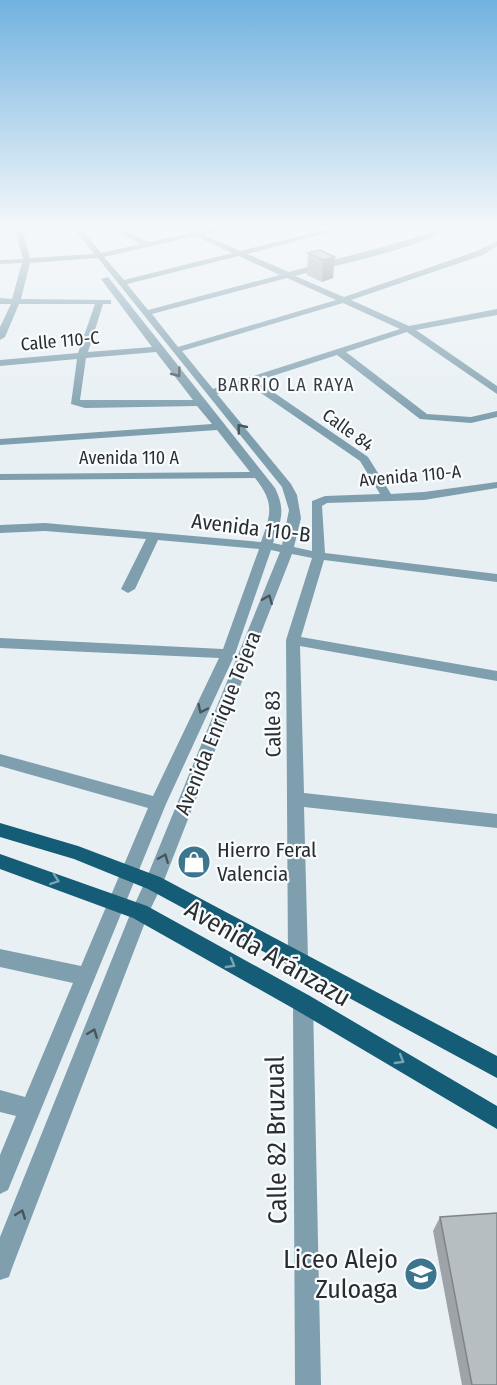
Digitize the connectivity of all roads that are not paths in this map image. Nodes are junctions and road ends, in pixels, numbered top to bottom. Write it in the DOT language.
graph roads {
  1 [pos="19,292"];
  2 [pos="116,292"];
  3 [pos="129,292"];
  4 [pos="228,292"];
  5 [pos="326,292"];
  6 [pos="368,292"];
  7 [pos="344,300"];
  8 [pos="0,301"];
  9 [pos="16,301"];
  10 [pos="100,302"];
  11 [pos="123,302"];
  12 [pos="497,308"];
  13 [pos="147,313"];
  14 [pos="408,329"];
  15 [pos="0,337"];
  16 [pos="159,349"];
  17 [pos="177,350"];
  18 [pos="338,351"];
  19 [pos="82,355"];
  20 [pos="0,363"];
  21 [pos="249,380"];
  22 [pos="497,391"];
  23 [pos="211,393"];
  24 [pos="200,403"];
  25 [pos="497,414"];
  26 [pos="220,427"];
  27 [pos="0,442"];
  28 [pos="259,475"];
  29 [pos="0,477"];
  30 [pos="497,485"];
  31 [pos="387,497"];
  32 [pos="325,500"];
  33 [pos="0,529"];
  34 [pos="153,537"];
  35 [pos="268,546"];
  36 [pos="287,550"];
  37 [pos="319,556"];
  38 [pos="497,578"];
  39 [pos="128,589"];
  40 [pos="293,640"];
  41 [pos="0,643"];
  42 [pos="228,654"];
  43 [pos="497,676"];
  44 [pos="0,760"];
  45 [pos="295,799"];
  46 [pos="158,804"];
  47 [pos="497,821"];
  48 [pos="0,830"];
  49 [pos="0,861"];
  50 [pos="129,872"];
  51 [pos="154,883"];
  52 [pos="117,902"];
  53 [pos="140,912"];
  54 [pos="0,958"];
  55 [pos="298,959"];
  56 [pos="86,976"];
  57 [pos="303,1003"];
  58 [pos="497,1067"];
  59 [pos="0,1101"];
  60 [pos="30,1109"];
  61 [pos="497,1118"];
  62 [pos="0,1182"];
  63 [pos="0,1269"];
  64 [pos="308,1385"];
  1 -- 9 [label="street"];
  2 -- 11 [label="street, Avenida Enrique Tejera"];
  3 -- 13 [label="street, Avenida Enrique Tejera"];
  4 -- 13 [label="street"];
  5 -- 7 [label="street"];
  6 -- 7 [label="street"];
  7 -- 14 [label="street"];
  7 -- 17 [label="street"];
  8 -- 9 [label="street"];
  9 -- 10 [label="street"];
  9 -- 15 [label="street"];
  10 -- 11 [label="street"];
  10 -- 19 [label="street"];
  11 -- 16 [label="street, Avenida Enrique Tejera"];
  12 -- 14 [label="street"];
  13 -- 17 [label="street, Avenida Enrique Tejera"];
  14 -- 18 [label="street"];
  14 -- 22 [label="street"];
  16 -- 19 [label="street, Calle 110-C"];
  16 -- 24 [label="street, Avenida Enrique Tejera, one-way"];
  17 -- 23 [label="street, Avenida Enrique Tejera"];
  18 -- 21 [label="street"];
  18 -- 25 [label="street"];
  19 -- 20 [label="street, Calle 110-C"];
  19 -- 24 [label="street"];
  21 -- 23 [label="street"];
  21 -- 31 [label="street, Calle 84"];
  36 -- 23 [label="street, Avenida Enrique Tejera, one-way"];
  24 -- 26 [label="street, Avenida Enrique Tejera"];
  26 -- 27 [label="street"];
  26 -- 28 [label="street, Avenida Enrique Tejera"];
  28 -- 29 [label="street, Avenida 110 A"];
  28 -- 35 [label="street, Avenida Enrique Tejera"];
  30 -- 31 [label="street, Avenida 110-A"];
  31 -- 32 [label="street, Avenida 110-A"];
  32 -- 37 [label="street, Calle 83"];
  33 -- 34 [label="street, Avenida 110-B"];
  34 -- 35 [label="street, Avenida 110-B"];
  34 -- 39 [label="street"];
  35 -- 36 [label="street, Avenida 110-B"];
  35 -- 42 [label="street, Avenida Enrique Tejera"];
  36 -- 37 [label="street, Avenida 110-B"];
  51 -- 36 [label="street, Avenida Enrique Tejera, one-way"];
  37 -- 38 [label="street, Avenida 110-B"];
  37 -- 40 [label="street, Calle 83"];
  40 -- 43 [label="street"];
  40 -- 45 [label="street, Calle 83"];
  41 -- 42 [label="street"];
  42 -- 46 [label="street, Avenida Enrique Tejera, one-way"];
  44 -- 46 [label="street"];
  45 -- 47 [label="street"];
  45 -- 55 [label="street, Calle 83"];
  46 -- 50 [label="street, Avenida Enrique Tejera"];
  48 -- 50 [label="main road, Avenida Aránzazu"];
  49 -- 52 [label="main road, Avenida Aránzazu, one-way"];
  50 -- 51 [label="main road, Avenida Aránzazu"];
  50 -- 52 [label="street, Avenida Enrique Tejera"];
  51 -- 53 [label="street, Avenida Enrique Tejera"];
  51 -- 55 [label="main road, Avenida Aránzazu"];
  52 -- 53 [label="main road, Avenida Aránzazu"];
  52 -- 56 [label="street, Avenida Enrique Tejera"];
  53 -- 57 [label="main road, Avenida Aránzazu, one-way"];
  63 -- 53 [label="street, Avenida Enrique Tejera, one-way"];
  54 -- 56 [label="street"];
  55 -- 58 [label="main road, Avenida Aránzazu"];
  56 -- 60 [label="street, Avenida Enrique Tejera"];
  57 -- 61 [label="main road, Avenida Aránzazu, one-way"];
  57 -- 64 [label="street, Calle 82 Bruzual"];
  59 -- 60 [label="street"];
  60 -- 62 [label="street, Avenida Enrique Tejera"];
}
